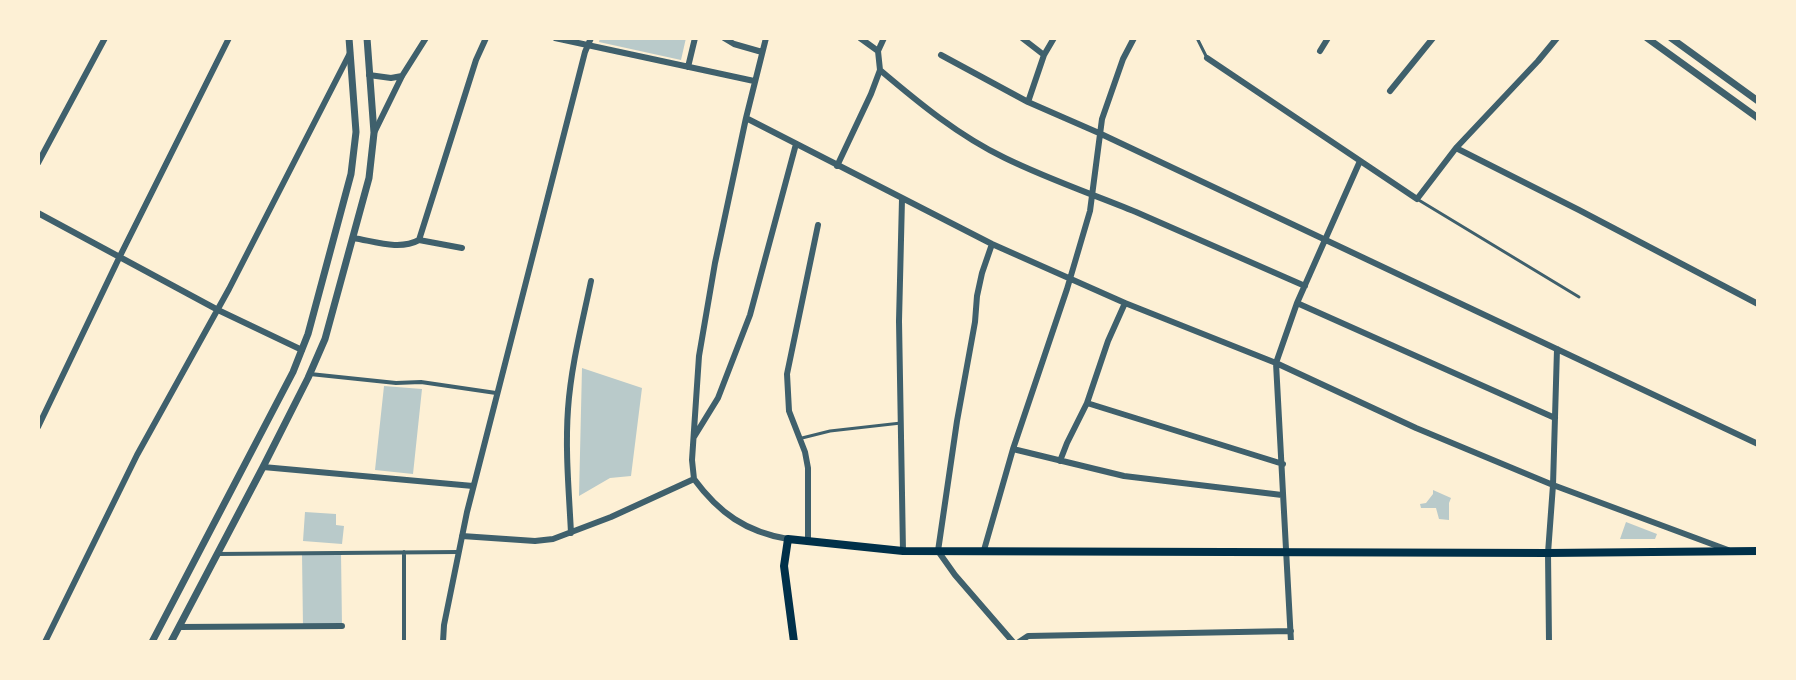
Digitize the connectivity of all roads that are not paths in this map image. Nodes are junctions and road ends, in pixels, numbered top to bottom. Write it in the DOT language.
graph roads {
  1 [pos="105,38"];
  2 [pos="229,38"];
  3 [pos="349,38"];
  4 [pos="367,38"];
  5 [pos="426,38"];
  6 [pos="486,38"];
  7 [pos="555,38"];
  8 [pos="591,38"];
  9 [pos="695,38"];
  10 [pos="724,38"];
  11 [pos="766,38"];
  12 [pos="860,38"];
  13 [pos="884,38"];
  14 [pos="1022,38"];
  15 [pos="1054,38"];
  16 [pos="1134,38"];
  17 [pos="1197,38"];
  18 [pos="1328,38"];
  19 [pos="1433,38"];
  20 [pos="1557,38"];
  21 [pos="1647,38"];
  22 [pos="1671,38"];
  23 [pos="588,46"];
  24 [pos="878,51"];
  25 [pos="1320,51"];
  26 [pos="762,52"];
  27 [pos="350,53"];
  28 [pos="941,55"];
  29 [pos="1044,55"];
  30 [pos="1207,58"];
  31 [pos="688,67"];
  32 [pos="880,70"];
  33 [pos="369,75"];
  34 [pos="402,76"];
  35 [pos="754,81"];
  36 [pos="1390,91"];
  37 [pos="1758,101"];
  38 [pos="1028,102"];
  39 [pos="746,118"];
  40 [pos="1758,118"];
  41 [pos="374,133"];
  42 [pos="1099,133"];
  43 [pos="796,144"];
  44 [pos="1456,148"];
  45 [pos="1360,161"];
  46 [pos="38,163"];
  47 [pos="837,166"];
  48 [pos="1092,194"];
  49 [pos="902,199"];
  50 [pos="1417,199"];
  51 [pos="38,213"];
  52 [pos="818,225"];
  53 [pos="353,238"];
  54 [pos="419,240"];
  55 [pos="1326,241"];
  56 [pos="992,244"];
  57 [pos="462,248"];
  58 [pos="120,256"];
  59 [pos="1071,278"];
  60 [pos="591,281"];
  61 [pos="1305,286"];
  62 [pos="1579,297"];
  63 [pos="1125,303"];
  64 [pos="1297,303"];
  65 [pos="1758,304"];
  66 [pos="218,310"];
  67 [pos="1557,349"];
  68 [pos="302,350"];
  69 [pos="1276,363"];
  70 [pos="310,374"];
  71 [pos="496,393"];
  72 [pos="1087,403"];
  73 [pos="1555,418"];
  74 [pos="901,423"];
  75 [pos="38,427"];
  76 [pos="693,437"];
  77 [pos="800,439"];
  78 [pos="1758,444"];
  79 [pos="1013,449"];
  80 [pos="1060,461"];
  81 [pos="1283,464"];
  82 [pos="263,467"];
  83 [pos="694,479"];
  84 [pos="1553,485"];
  85 [pos="473,486"];
  86 [pos="1282,495"];
  87 [pos="571,533"];
  88 [pos="462,536"];
  89 [pos="788,539"];
  90 [pos="808,542"];
  91 [pos="984,550"];
  92 [pos="903,551"];
  93 [pos="938,551"];
  94 [pos="1285,551"];
  95 [pos="1731,551"];
  96 [pos="1758,551"];
  97 [pos="404,552"];
  98 [pos="458,552"];
  99 [pos="1548,553"];
  100 [pos="217,554"];
  101 [pos="342,626"];
  102 [pos="179,627"];
  103 [pos="1291,631"];
  104 [pos="45,642"];
  105 [pos="152,642"];
  106 [pos="171,642"];
  107 [pos="404,642"];
  108 [pos="443,642"];
  109 [pos="794,642"];
  110 [pos="1016,642"];
  111 [pos="1291,642"];
  112 [pos="1549,642"];
  1 -- 46 [label="street"];
  2 -- 58 [label="street"];
  3 -- 27 [label="street"];
  4 -- 33 [label="street"];
  5 -- 34 [label="street"];
  6 -- 54 [label="street"];
  7 -- 23 [label="street"];
  8 -- 23 [label="street"];
  9 -- 31 [label="street"];
  10 -- 26 [label="street"];
  11 -- 26 [label="street"];
  12 -- 24 [label="street"];
  13 -- 24 [label="street"];
  14 -- 29 [label="street"];
  15 -- 29 [label="street"];
  16 -- 42 [label="street"];
  17 -- 30 [label="lane"];
  18 -- 25 [label="street"];
  19 -- 36 [label="street"];
  20 -- 44 [label="street"];
  21 -- 40 [label="street"];
  22 -- 37 [label="street"];
  23 -- 31 [label="street"];
  23 -- 71 [label="street"];
  24 -- 32 [label="street"];
  26 -- 35 [label="street"];
  27 -- 66 [label="street"];
  27 -- 68 [label="street"];
  28 -- 38 [label="street"];
  29 -- 38 [label="street"];
  30 -- 45 [label="street"];
  31 -- 35 [label="street"];
  32 -- 47 [label="street"];
  32 -- 48 [label="street"];
  33 -- 34 [label="street"];
  33 -- 41 [label="street"];
  34 -- 41 [label="street"];
  35 -- 39 [label="street"];
  38 -- 42 [label="street"];
  39 -- 43 [label="street"];
  39 -- 76 [label="street"];
  41 -- 53 [label="street"];
  42 -- 48 [label="street"];
  42 -- 55 [label="street"];
  43 -- 47 [label="street"];
  43 -- 76 [label="street"];
  44 -- 50 [label="street"];
  44 -- 65 [label="street"];
  45 -- 50 [label="street"];
  45 -- 55 [label="street"];
  47 -- 49 [label="street"];
  48 -- 59 [label="street"];
  48 -- 61 [label="street"];
  49 -- 56 [label="street"];
  49 -- 74 [label="street"];
  50 -- 62 [label="lane"];
  51 -- 58 [label="street"];
  52 -- 77 [label="street"];
  53 -- 54 [label="street"];
  53 -- 70 [label="street"];
  54 -- 57 [label="street"];
  55 -- 61 [label="street"];
  55 -- 67 [label="street"];
  56 -- 59 [label="street"];
  56 -- 93 [label="street"];
  58 -- 66 [label="street"];
  58 -- 75 [label="street"];
  59 -- 63 [label="street"];
  59 -- 79 [label="street"];
  60 -- 87 [label="street"];
  61 -- 64 [label="street"];
  63 -- 69 [label="street"];
  63 -- 72 [label="street"];
  64 -- 69 [label="street"];
  64 -- 73 [label="street"];
  66 -- 68 [label="street"];
  66 -- 104 [label="street"];
  67 -- 73 [label="street"];
  67 -- 78 [label="street"];
  68 -- 105 [label="street"];
  69 -- 81 [label="street"];
  69 -- 84 [label="street"];
  70 -- 71 [label="street"];
  70 -- 82 [label="street"];
  71 -- 85 [label="street"];
  72 -- 80 [label="street"];
  72 -- 81 [label="street"];
  73 -- 84 [label="street"];
  74 -- 77 [label="lane"];
  74 -- 92 [label="street"];
  76 -- 83 [label="street"];
  77 -- 90 [label="street"];
  79 -- 80 [label="street"];
  79 -- 91 [label="street"];
  80 -- 86 [label="street"];
  81 -- 86 [label="street"];
  82 -- 85 [label="street"];
  82 -- 100 [label="street"];
  83 -- 87 [label="street"];
  83 -- 89 [label="street"];
  84 -- 95 [label="street"];
  84 -- 99 [label="street"];
  85 -- 88 [label="street"];
  86 -- 94 [label="street"];
  87 -- 88 [label="street"];
  88 -- 98 [label="street"];
  89 -- 90 [label="main road"];
  89 -- 109 [label="main road"];
  90 -- 92 [label="main road"];
  91 -- 93 [label="main road"];
  91 -- 94 [label="main road"];
  92 -- 93 [label="main road"];
  93 -- 110 [label="street"];
  94 -- 99 [label="main road"];
  94 -- 103 [label="street"];
  95 -- 96 [label="main road"];
  95 -- 99 [label="main road"];
  97 -- 98 [label="street"];
  97 -- 100 [label="street"];
  97 -- 107 [label="street"];
  98 -- 108 [label="street"];
  99 -- 112 [label="street"];
  100 -- 102 [label="street"];
  101 -- 102 [label="street"];
  102 -- 106 [label="street"];
  103 -- 110 [label="street"];
  103 -- 111 [label="street"];
}
